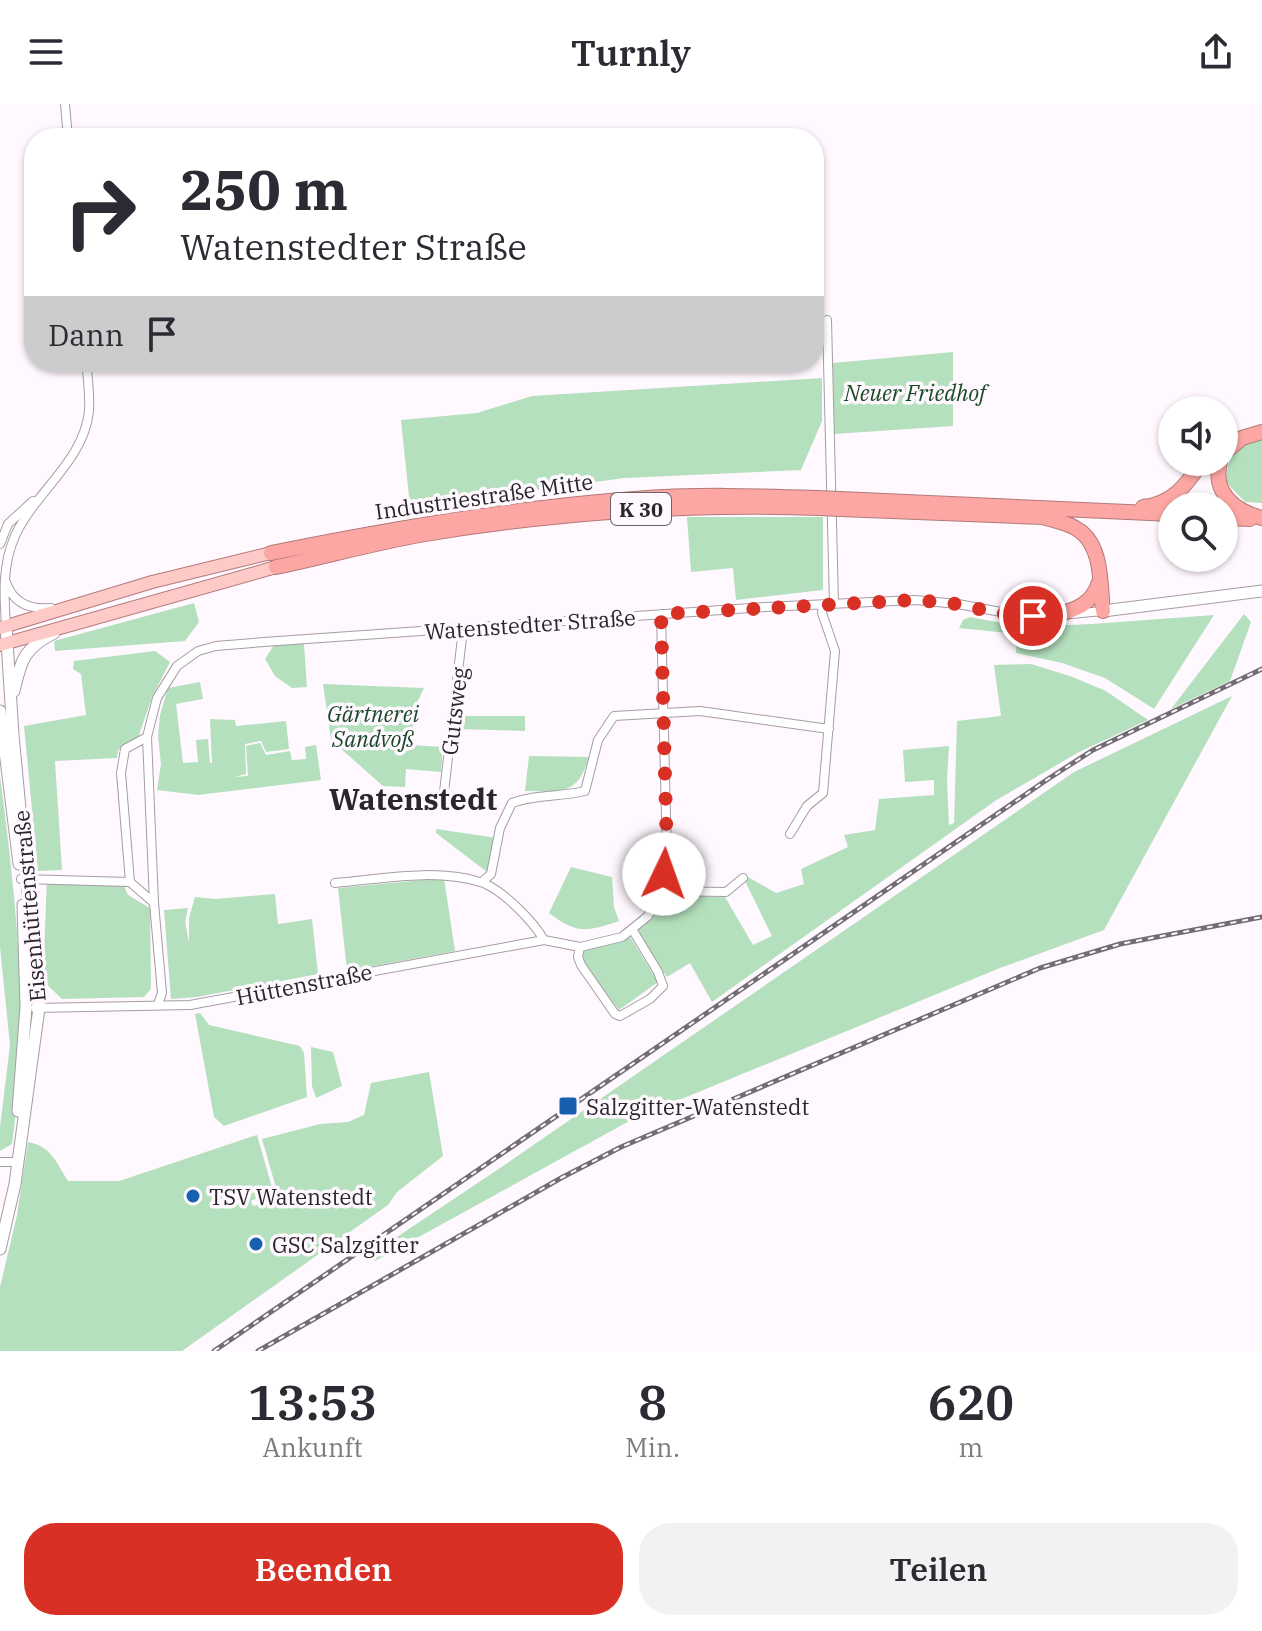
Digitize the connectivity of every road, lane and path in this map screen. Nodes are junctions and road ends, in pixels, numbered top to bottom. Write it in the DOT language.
graph roads {
  1 [pos="65,104"];
  2 [pos="67,128"];
  3 [pos="827,320"];
  4 [pos="87,372"];
  5 [pos="1262,426"];
  6 [pos="1238,430"];
  7 [pos="1262,432"];
  8 [pos="1238,441"];
  9 [pos="1192,476"];
  10 [pos="1218,476"];
  11 [pos="39,495"];
  12 [pos="840,504"];
  13 [pos="1095,510"];
  14 [pos="1158,513"];
  15 [pos="1238,518"];
  16 [pos="1262,519"];
  17 [pos="0,544"];
  18 [pos="274,560"];
  19 [pos="5,578"];
  20 [pos="1099,581"];
  21 [pos="1262,591"];
  22 [pos="1244,595"];
  23 [pos="1262,598"];
  24 [pos="834,604"];
  25 [pos="823,605"];
  26 [pos="72,607"];
  27 [pos="1103,611"];
  28 [pos="661,614"];
  29 [pos="1053,616"];
  30 [pos="71,624"];
  31 [pos="3,627"];
  32 [pos="463,629"];
  33 [pos="3,644"];
  34 [pos="12,704"];
  35 [pos="0,711"];
  36 [pos="663,713"];
  37 [pos="829,729"];
  38 [pos="147,737"];
  39 [pos="444,792"];
  40 [pos="790,834"];
  41 [pos="743,878"];
  42 [pos="24,879"];
  43 [pos="130,882"];
  44 [pos="482,882"];
  45 [pos="335,883"];
  46 [pos="662,891"];
  47 [pos="154,903"];
  48 [pos="632,929"];
  49 [pos="544,940"];
  50 [pos="580,947"];
  51 [pos="158,1004"];
  52 [pos="26,1007"];
  53 [pos="39,1008"];
  54 [pos="10,1162"];
  55 [pos="0,1249"];
  1 -- 2 [label="street"];
  3 -- 24 [label="street"];
  4 -- 11 [label="street"];
  5 -- 6 [label="highway"];
  7 -- 8 [label="highway"];
  9 -- 13 [label="highway"];
  10 -- 16 [label="highway"];
  11 -- 17 [label="street"];
  11 -- 19 [label="street"];
  12 -- 13 [label="highway, Industriestraße Mitte / K 30"];
  12 -- 18 [label="highway, Industriestraße Mitte / K 30, bridge"];
  12 -- 20 [label="highway, Industriestraße Mitte / K 30"];
  13 -- 14 [label="highway, Industriestraße Mitte / K 30"];
  15 -- 16 [label="highway"];
  18 -- 26 [label="main road, Industriestraße Mitte / K 30"];
  18 -- 30 [label="main road, Industriestraße Mitte / K 30"];
  19 -- 26 [label="street"];
  19 -- 31 [label="street"];
  20 -- 27 [label="highway"];
  20 -- 29 [label="highway"];
  21 -- 22 [label="street"];
  22 -- 23 [label="street"];
  22 -- 27 [label="street, Watenstedter Straße"];
  24 -- 25 [label="street, Watenstedter Straße"];
  24 -- 29 [label="street, Watenstedter Straße"];
  25 -- 28 [label="street, Watenstedter Straße"];
  25 -- 37 [label="street"];
  26 -- 31 [label="main road, Industriestraße Mitte / K 30"];
  27 -- 29 [label="street, Watenstedter Straße"];
  28 -- 32 [label="street, Watenstedter Straße"];
  28 -- 36 [label="street, Hüttenstraße"];
  30 -- 33 [label="main road, Industriestraße Mitte / K 30"];
  30 -- 34 [label="street"];
  31 -- 33 [label="street, Eisenhüttenstraße"];
  32 -- 38 [label="street, Watenstedter Straße"];
  32 -- 39 [label="street, Gutsweg"];
  33 -- 34 [label="street, Eisenhüttenstraße"];
  34 -- 42 [label="street, Eisenhüttenstraße"];
  35 -- 42 [label="street, Eisenhüttenstraße"];
  36 -- 37 [label="street"];
  36 -- 44 [label="street"];
  36 -- 46 [label="street, Hüttenstraße"];
  37 -- 40 [label="street"];
  38 -- 43 [label="street"];
  38 -- 47 [label="street"];
  41 -- 46 [label="street"];
  42 -- 43 [label="street"];
  42 -- 52 [label="street, Eisenhüttenstraße"];
  42 -- 53 [label="street, Eisenhüttenstraße"];
  43 -- 47 [label="street"];
  44 -- 45 [label="street"];
  44 -- 49 [label="street"];
  46 -- 48 [label="street, Hüttenstraße"];
  47 -- 51 [label="street"];
  48 -- 50 [label="street, Hüttenstraße"];
  48 -- 50 [label="street"];
  49 -- 50 [label="street, Hüttenstraße"];
  49 -- 51 [label="street, Hüttenstraße"];
  51 -- 53 [label="street, Hüttenstraße"];
  52 -- 53 [label="street, Hüttenstraße"];
  52 -- 54 [label="street, Eisenhüttenstraße"];
  53 -- 54 [label="street, Eisenhüttenstraße"];
  54 -- 55 [label="street, Eisenhüttenstraße"];
}
